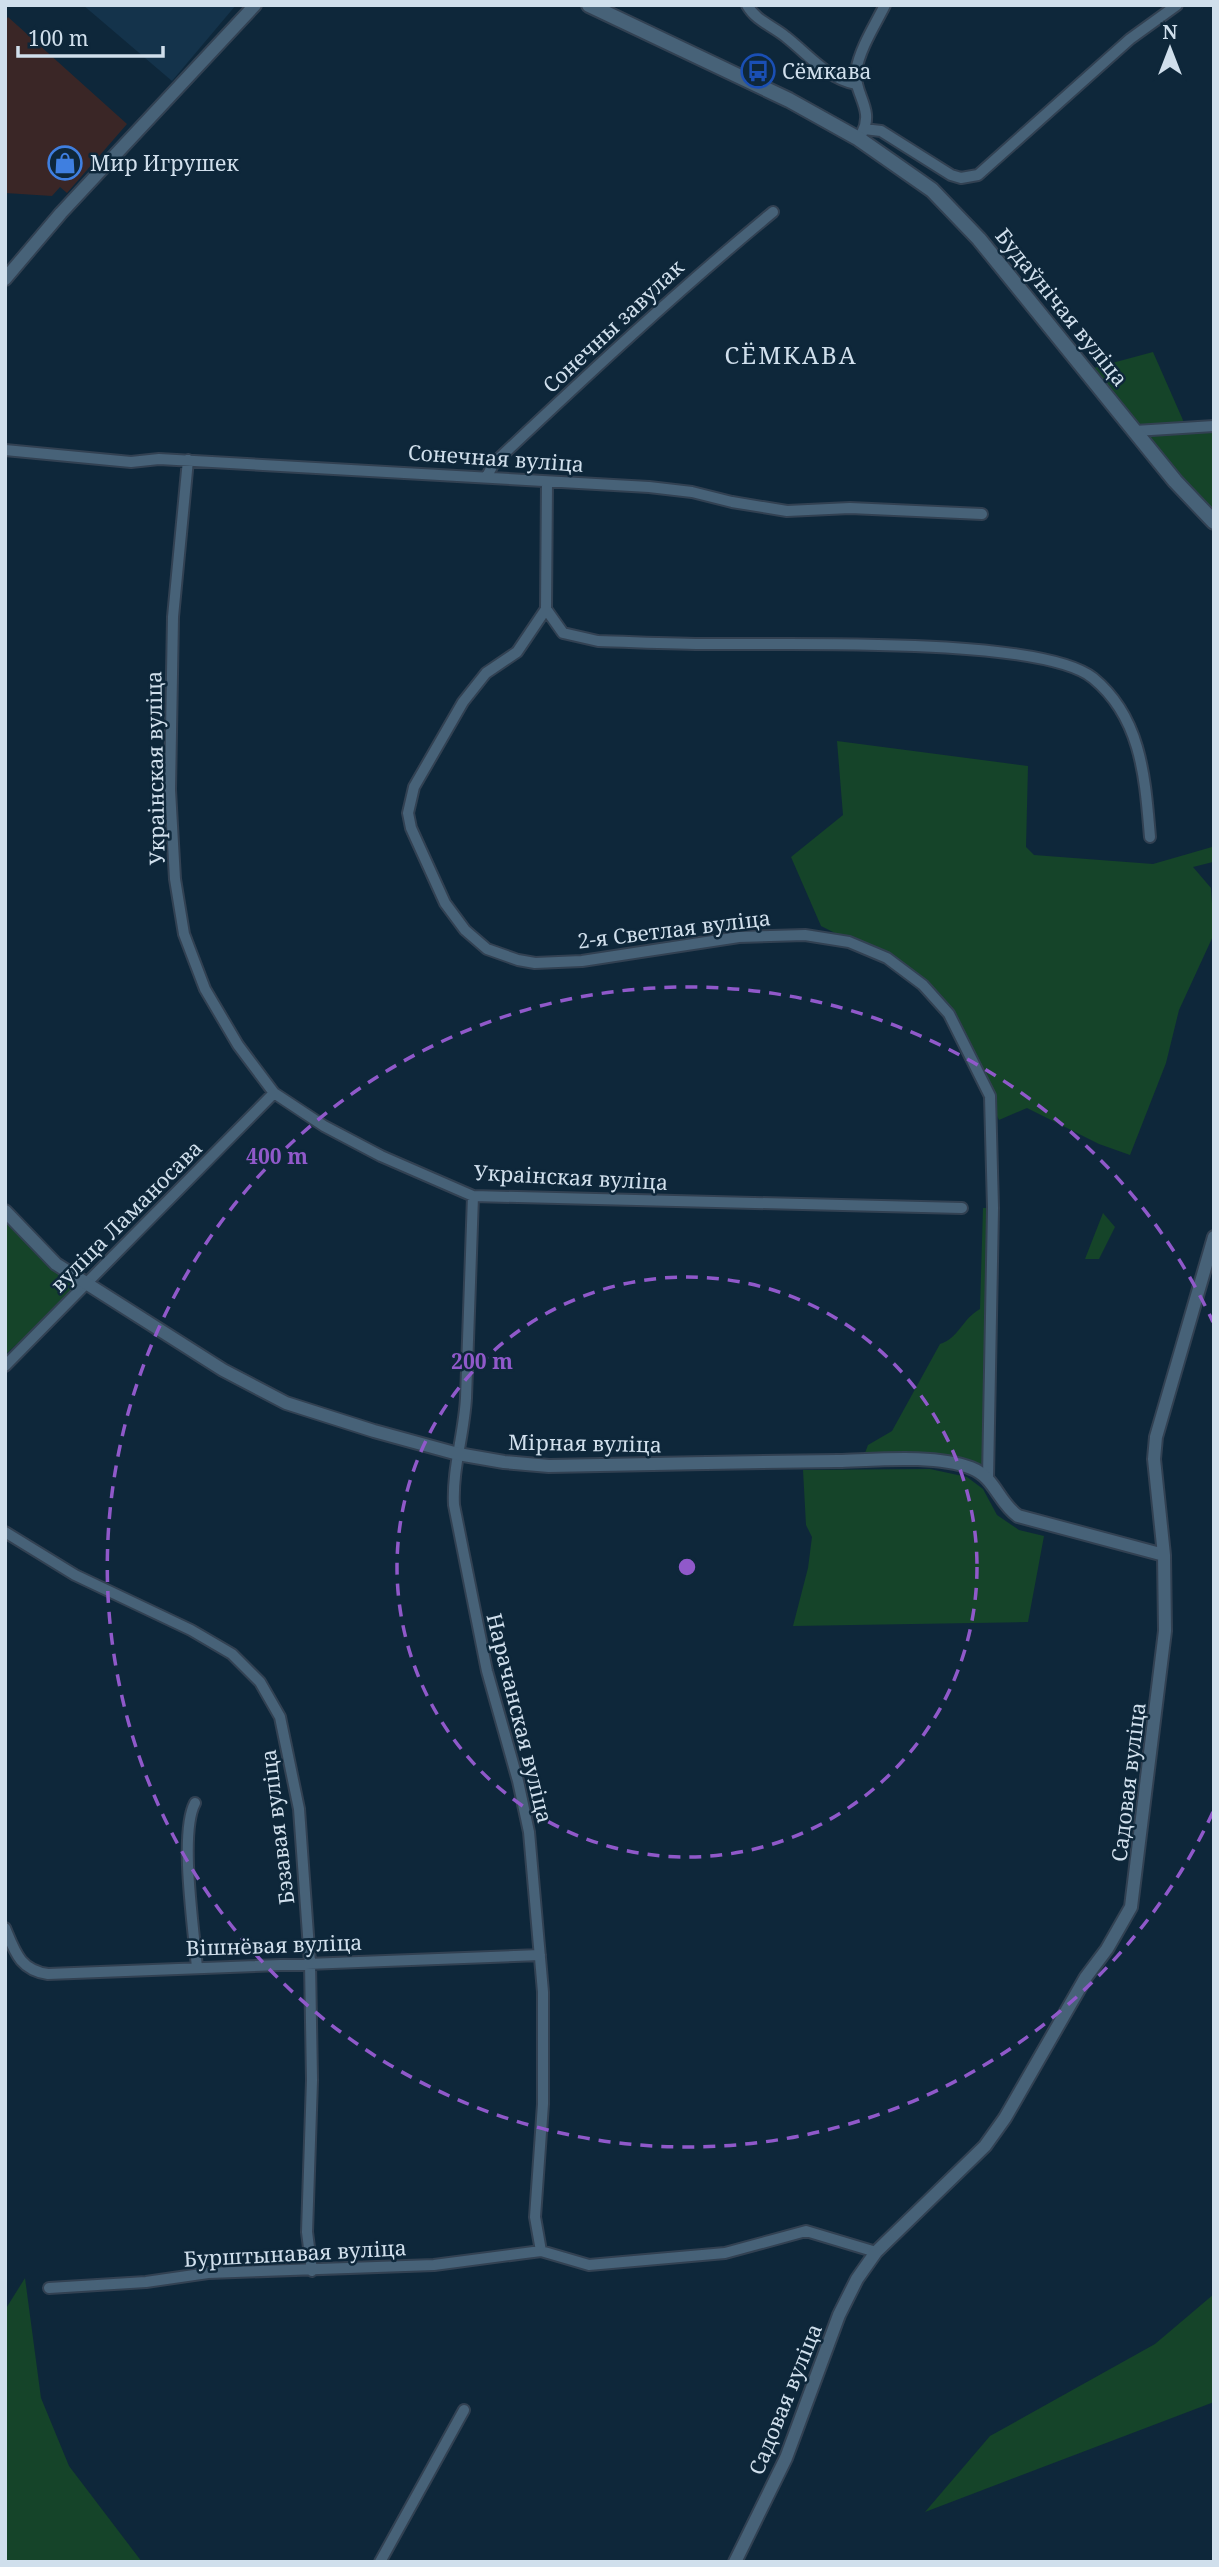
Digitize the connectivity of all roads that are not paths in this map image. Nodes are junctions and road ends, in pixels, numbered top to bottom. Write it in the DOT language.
graph roads {
  1 [pos="256,5"];
  2 [pos="589,5"];
  3 [pos="747,5"];
  4 [pos="885,5"];
  5 [pos="1177,5"];
  6 [pos="856,84"];
  7 [pos="861,134"];
  8 [pos="773,212"];
  9 [pos="5,279"];
  10 [pos="1214,426"];
  11 [pos="1135,431"];
  12 [pos="5,450"];
  13 [pos="188,460"];
  14 [pos="487,476"];
  15 [pos="547,482"];
  16 [pos="982,514"];
  17 [pos="1214,522"];
  18 [pos="546,609"];
  19 [pos="1150,837"];
  20 [pos="274,1093"];
  21 [pos="473,1196"];
  22 [pos="962,1208"];
  23 [pos="5,1211"];
  24 [pos="1214,1237"];
  25 [pos="86,1283"];
  26 [pos="5,1366"];
  27 [pos="458,1454"];
  28 [pos="988,1478"];
  29 [pos="5,1532"];
  30 [pos="1164,1555"];
  31 [pos="195,1803"];
  32 [pos="5,1928"];
  33 [pos="540,1955"];
  34 [pos="310,1963"];
  35 [pos="197,1968"];
  36 [pos="541,2251"];
  37 [pos="876,2252"];
  38 [pos="312,2271"];
  39 [pos="49,2288"];
  40 [pos="464,2410"];
  41 [pos="380,2562"];
  42 [pos="735,2562"];
  1 -- 9 [label="street"];
  2 -- 7 [label="main road, Будаўнічая вуліца"];
  3 -- 6 [label="street"];
  4 -- 6 [label="street"];
  5 -- 7 [label="street"];
  6 -- 7 [label="street"];
  7 -- 11 [label="main road, Будаўнічая вуліца"];
  8 -- 14 [label="street, Сонечны завулак"];
  10 -- 11 [label="street"];
  11 -- 17 [label="main road, Будаўнічая вуліца"];
  12 -- 13 [label="street, Сонечная вуліца"];
  13 -- 14 [label="street, Сонечная вуліца"];
  13 -- 20 [label="street, Украінская вуліца"];
  14 -- 15 [label="street, Сонечная вуліца"];
  15 -- 16 [label="street, Сонечная вуліца"];
  15 -- 18 [label="street"];
  18 -- 19 [label="street"];
  18 -- 28 [label="street, 2-я Светлая вуліца"];
  20 -- 21 [label="street, Украінская вуліца"];
  20 -- 25 [label="street, вуліца Ламаносава"];
  21 -- 22 [label="street, Украінская вуліца"];
  21 -- 27 [label="street, Нарачанская вуліца"];
  23 -- 25 [label="street, Мірная вуліца"];
  24 -- 30 [label="street, Садовая вуліца"];
  25 -- 26 [label="street, вуліца Ламаносава"];
  25 -- 27 [label="street, Мірная вуліца"];
  27 -- 28 [label="street, Мірная вуліца"];
  27 -- 33 [label="street, Нарачанская вуліца"];
  28 -- 30 [label="street"];
  29 -- 34 [label="street, Бэзавая вуліца"];
  30 -- 37 [label="street, Садовая вуліца"];
  31 -- 35 [label="street"];
  32 -- 35 [label="street, Вішнёвая вуліца"];
  33 -- 34 [label="street, Вішнёвая вуліца"];
  33 -- 36 [label="street, Нарачанская вуліца"];
  34 -- 35 [label="street, Вішнёвая вуліца"];
  34 -- 38 [label="street, Бэзавая вуліца"];
  36 -- 37 [label="street"];
  36 -- 38 [label="street, Бурштынавая вуліца"];
  37 -- 42 [label="street, Садовая вуліца"];
  38 -- 39 [label="street, Бурштынавая вуліца"];
  40 -- 41 [label="street"];
}
